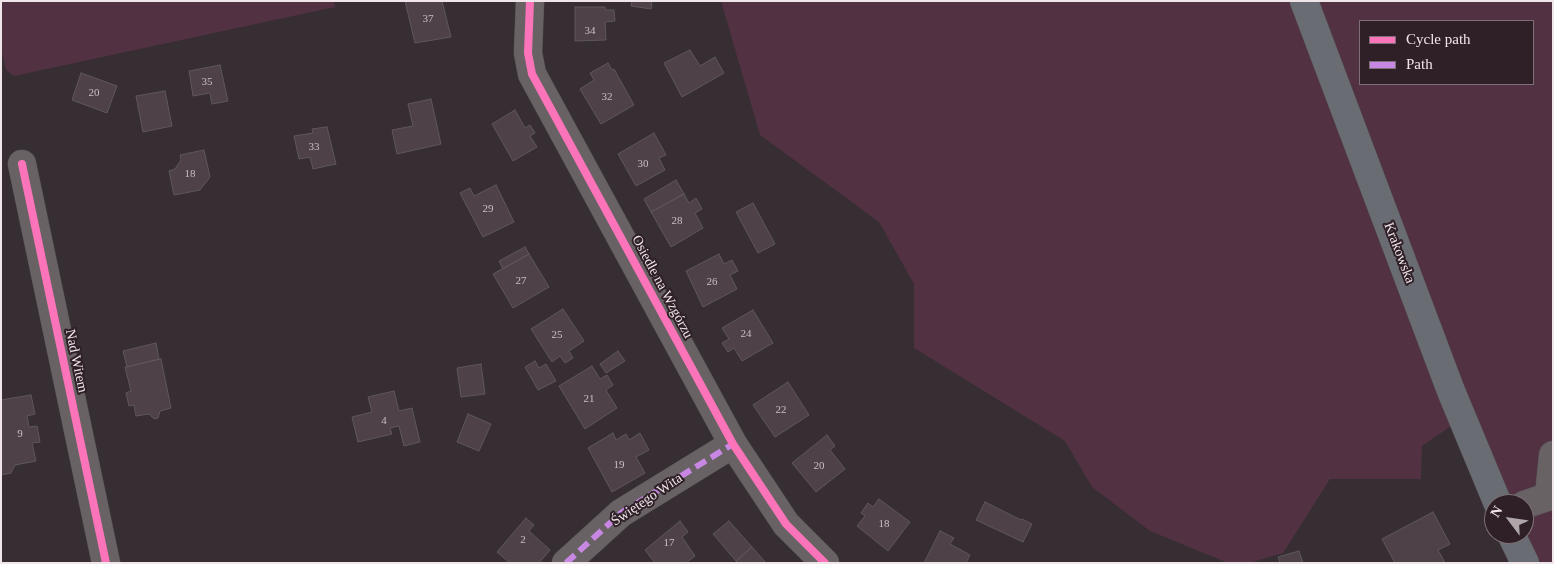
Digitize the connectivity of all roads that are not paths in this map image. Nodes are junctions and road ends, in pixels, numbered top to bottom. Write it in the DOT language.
graph roads {
  1 [pos="530,1"];
  2 [pos="1304,1"];
  3 [pos="22,164"];
  4 [pos="733,444"];
  5 [pos="1553,455"];
  6 [pos="1494,494"];
  7 [pos="1542,498"];
  8 [pos="1516,544"];
  9 [pos="106,563"];
  10 [pos="566,563"];
  11 [pos="825,563"];
  12 [pos="1525,563"];
  1 -- 4 [label="street, Osiedle na Wzgórzu"];
  2 -- 6 [label="main road, Krakowska"];
  3 -- 9 [label="street, Nad Witem"];
  4 -- 10 [label="street, Świętego Wita"];
  4 -- 11 [label="street, Osiedle na Wzgórzu"];
  5 -- 7 [label="street"];
  8 -- 12 [label="main road"];
}
